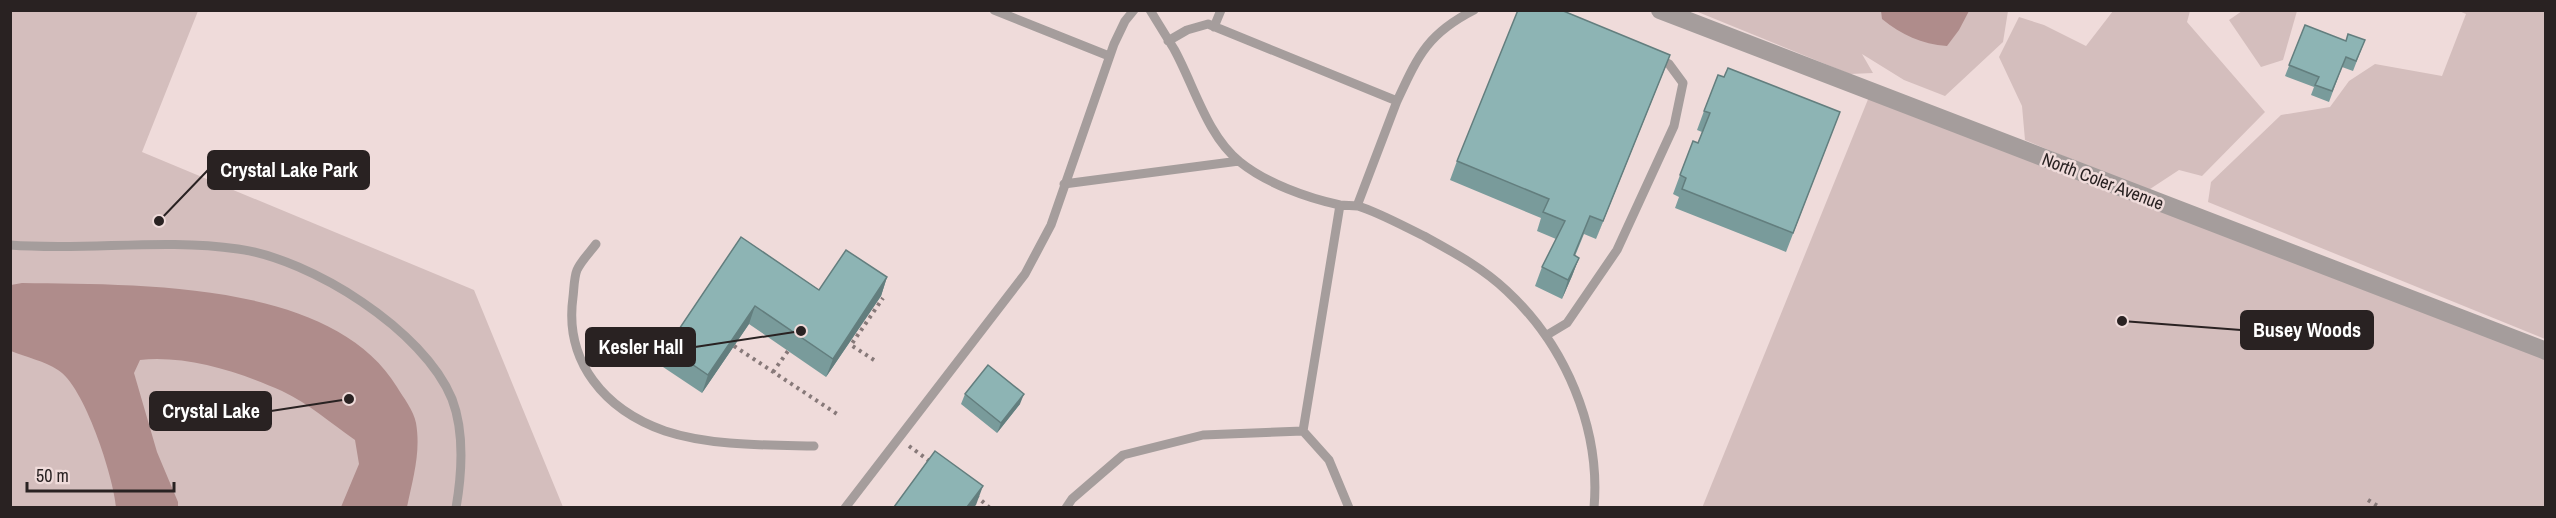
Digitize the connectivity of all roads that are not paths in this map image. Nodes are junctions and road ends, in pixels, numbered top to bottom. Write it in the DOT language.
graph roads {
  1 [pos="994,10"];
  2 [pos="1134,10"];
  3 [pos="1150,10"];
  4 [pos="1221,10"];
  5 [pos="1474,10"];
  6 [pos="1660,10"];
  7 [pos="1215,27"];
  8 [pos="1168,40"];
  9 [pos="1652,55"];
  10 [pos="1108,57"];
  11 [pos="1397,101"];
  12 [pos="1239,161"];
  13 [pos="1064,184"];
  14 [pos="1340,205"];
  15 [pos="1357,206"];
  16 [pos="596,244"];
  17 [pos="10,246"];
  18 [pos="1547,335"];
  19 [pos="2546,351"];
  20 [pos="1303,431"];
  21 [pos="814,446"];
  22 [pos="456,507"];
  23 [pos="845,507"];
  24 [pos="1066,507"];
  25 [pos="1349,507"];
  26 [pos="1594,507"];
  1 -- 10 [label="lane"];
  2 -- 10 [label="lane"];
  3 -- 8 [label="lane"];
  4 -- 7 [label="lane"];
  5 -- 11 [label="lane"];
  6 -- 19 [label="street, North Coler Avenue"];
  7 -- 8 [label="lane"];
  7 -- 11 [label="lane"];
  8 -- 12 [label="lane"];
  9 -- 18 [label="lane"];
  10 -- 13 [label="lane"];
  11 -- 15 [label="lane"];
  12 -- 13 [label="lane"];
  12 -- 14 [label="lane"];
  13 -- 23 [label="lane"];
  14 -- 15 [label="lane"];
  14 -- 20 [label="lane"];
  15 -- 18 [label="lane"];
  16 -- 21 [label="lane"];
  17 -- 22 [label="lane"];
  18 -- 26 [label="lane"];
  20 -- 24 [label="lane"];
  20 -- 25 [label="lane"];
}
